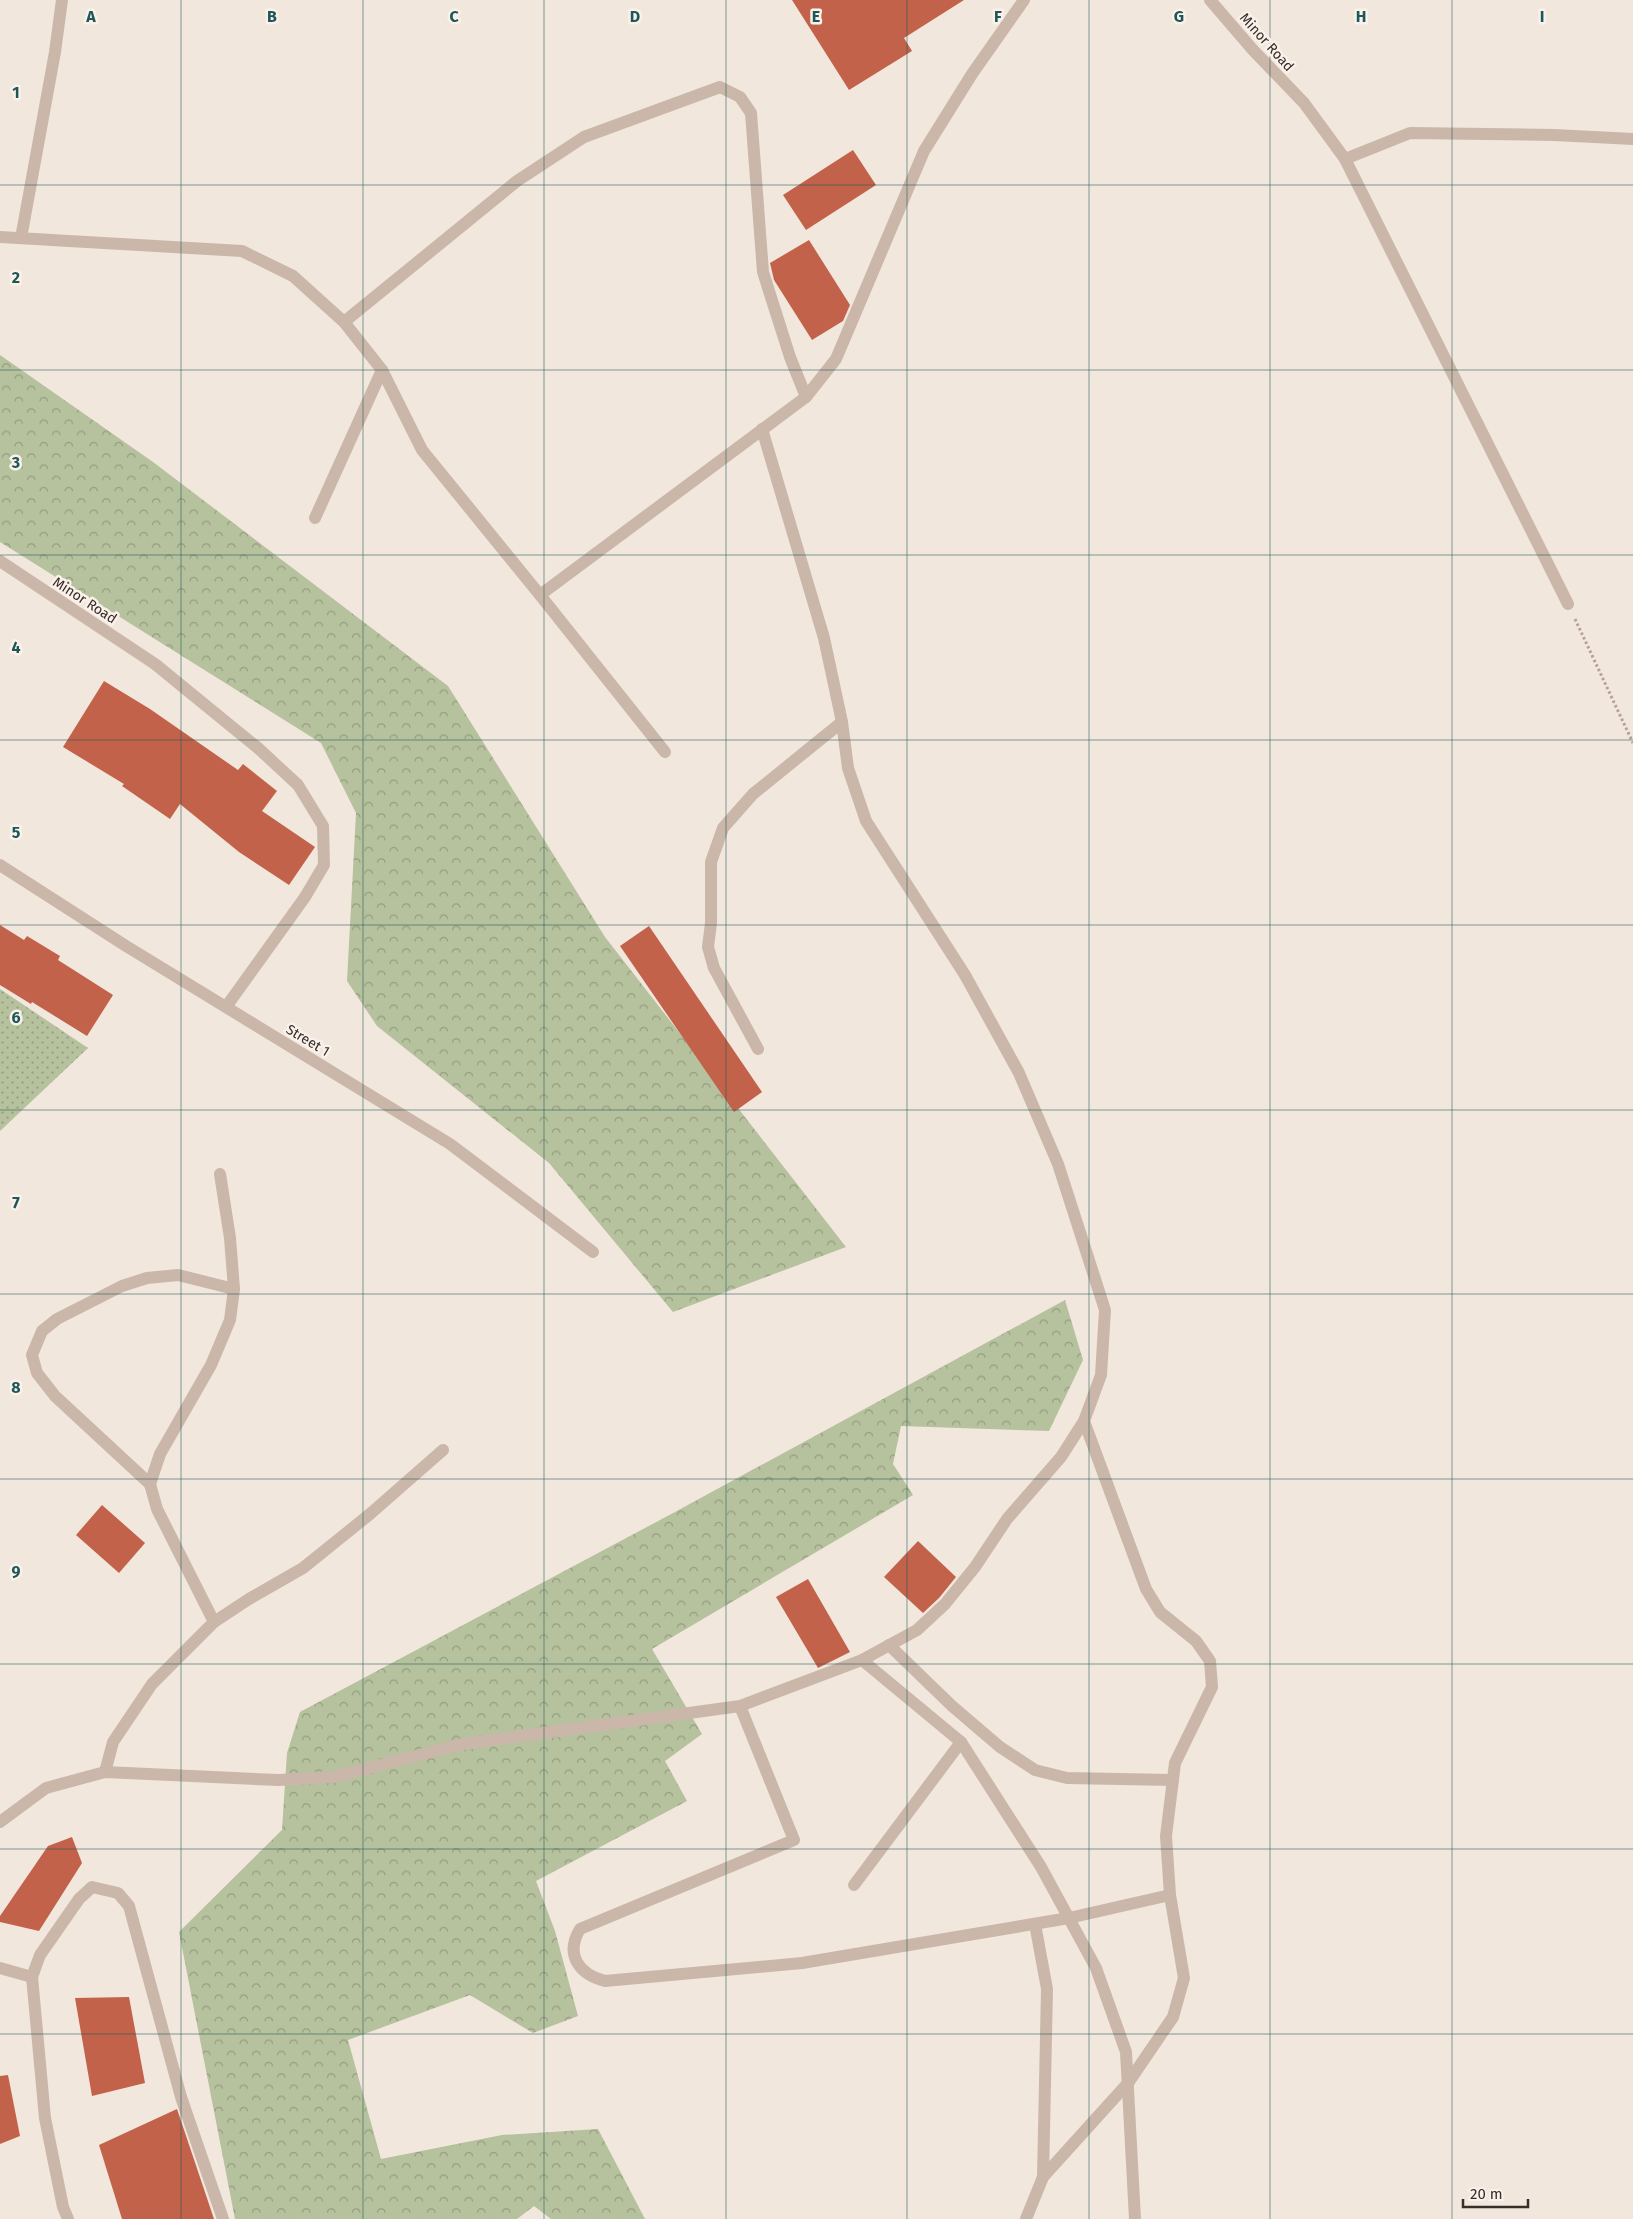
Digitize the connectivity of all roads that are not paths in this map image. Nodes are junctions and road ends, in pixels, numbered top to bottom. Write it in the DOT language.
graph roads {
  1 [pos="62,0"];
  2 [pos="1024,0"];
  3 [pos="1210,0"];
  4 [pos="1633,139"];
  5 [pos="1345,159"];
  6 [pos="0,237"];
  7 [pos="21,238"];
  8 [pos="344,322"];
  9 [pos="382,370"];
  10 [pos="806,397"];
  11 [pos="762,429"];
  12 [pos="315,518"];
  13 [pos="0,561"];
  14 [pos="540,595"];
  15 [pos="1568,604"];
  16 [pos="842,722"];
  17 [pos="665,752"];
  18 [pos="0,865"];
  19 [pos="226,1007"];
  20 [pos="758,1049"];
  21 [pos="220,1174"];
  22 [pos="593,1252"];
  23 [pos="234,1289"];
  24 [pos="1084,1422"];
  25 [pos="443,1450"];
  26 [pos="150,1484"];
  27 [pos="214,1622"];
  28 [pos="889,1645"];
  29 [pos="862,1660"];
  30 [pos="740,1706"];
  31 [pos="960,1742"];
  32 [pos="105,1772"];
  33 [pos="1173,1780"];
  34 [pos="0,1822"];
  35 [pos="854,1885"];
  36 [pos="1170,1895"];
  37 [pos="1069,1918"];
  38 [pos="1035,1924"];
  39 [pos="0,1968"];
  40 [pos="32,1977"];
  41 [pos="1128,2083"];
  42 [pos="1043,2177"];
  43 [pos="68,2219"];
  44 [pos="223,2219"];
  45 [pos="1026,2219"];
  46 [pos="1136,2219"];
  1 -- 7 [label="street"];
  2 -- 10 [label="street"];
  3 -- 5 [label="street, Minor Road"];
  4 -- 5 [label="street"];
  5 -- 15 [label="street, Minor Road"];
  6 -- 7 [label="street"];
  7 -- 8 [label="street"];
  8 -- 9 [label="street"];
  8 -- 10 [label="street"];
  9 -- 12 [label="street"];
  9 -- 14 [label="street"];
  10 -- 11 [label="street"];
  11 -- 14 [label="street"];
  11 -- 16 [label="street"];
  13 -- 19 [label="street, Minor Road"];
  14 -- 17 [label="street"];
  16 -- 20 [label="street"];
  16 -- 24 [label="street"];
  18 -- 19 [label="street, Street 1"];
  19 -- 22 [label="street, Street 1"];
  21 -- 23 [label="street"];
  23 -- 26 [label="street"];
  23 -- 26 [label="street"];
  24 -- 28 [label="street"];
  24 -- 33 [label="street"];
  25 -- 27 [label="street"];
  26 -- 27 [label="street"];
  27 -- 32 [label="street"];
  28 -- 29 [label="street"];
  28 -- 33 [label="street"];
  29 -- 30 [label="street"];
  29 -- 31 [label="street"];
  30 -- 32 [label="street"];
  30 -- 38 [label="street"];
  31 -- 35 [label="street"];
  31 -- 37 [label="street"];
  32 -- 34 [label="street"];
  33 -- 36 [label="street"];
  36 -- 37 [label="street"];
  36 -- 41 [label="street"];
  37 -- 38 [label="street"];
  37 -- 41 [label="street"];
  38 -- 42 [label="street"];
  39 -- 40 [label="street"];
  40 -- 43 [label="street"];
  40 -- 44 [label="street"];
  41 -- 42 [label="street"];
  41 -- 46 [label="street"];
  42 -- 45 [label="street"];
}
